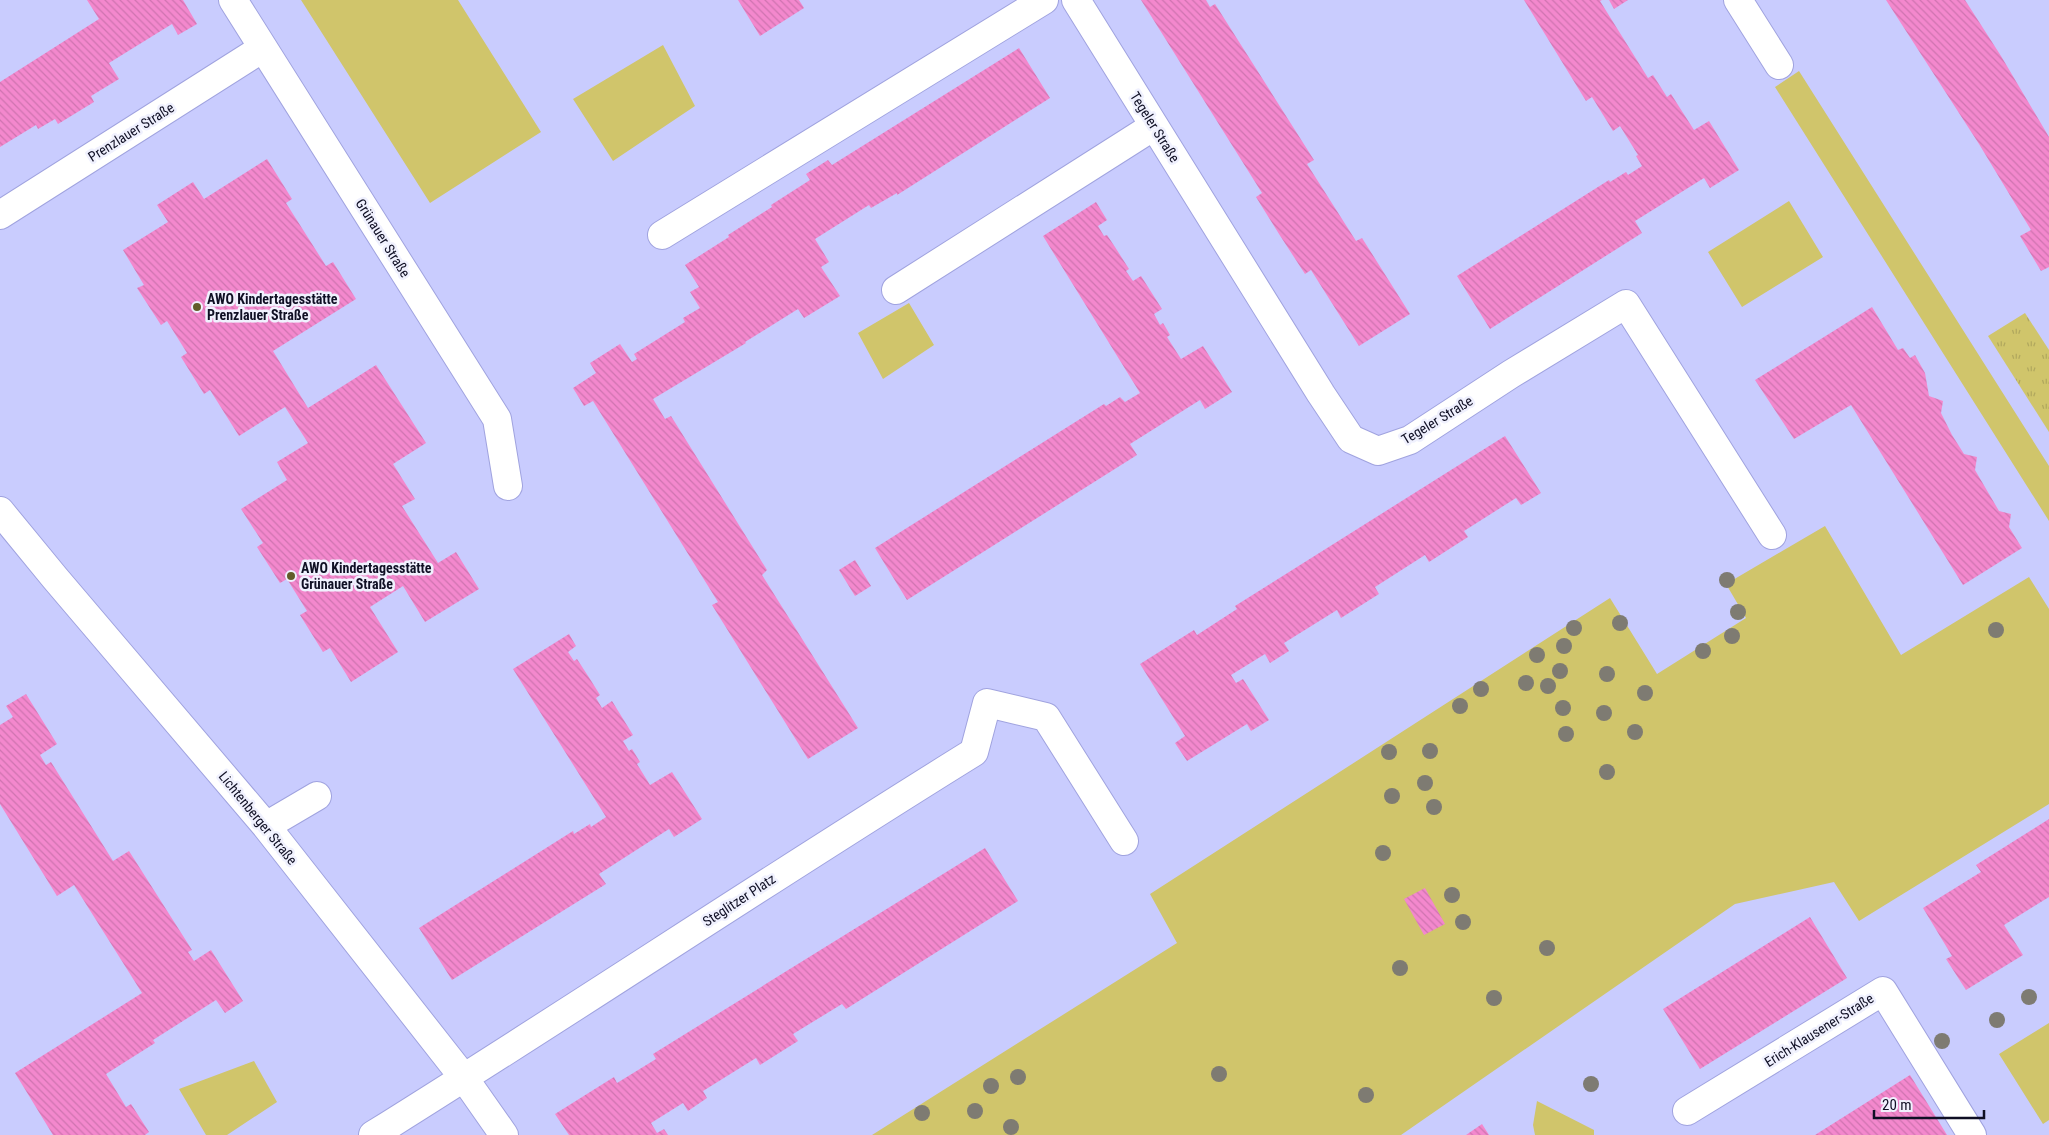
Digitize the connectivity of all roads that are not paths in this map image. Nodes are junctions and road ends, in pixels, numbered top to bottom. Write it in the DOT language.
graph roads {
  1 [pos="233,0"];
  2 [pos="1044,0"];
  3 [pos="1076,0"];
  4 [pos="1738,0"];
  5 [pos="262,48"];
  6 [pos="1779,65"];
  7 [pos="1154,126"];
  8 [pos="0,215"];
  9 [pos="662,235"];
  10 [pos="896,290"];
  11 [pos="508,486"];
  12 [pos="0,511"];
  13 [pos="1772,535"];
  14 [pos="317,796"];
  15 [pos="266,826"];
  16 [pos="1124,841"];
  17 [pos="464,1078"];
  18 [pos="1687,1111"];
  19 [pos="373,1135"];
  20 [pos="504,1135"];
  21 [pos="1972,1135"];
  1 -- 5 [label="street, Grünauer Straße"];
  2 -- 9 [label="street"];
  3 -- 7 [label="street, Tegeler Straße"];
  4 -- 6 [label="street"];
  5 -- 8 [label="street, Prenzlauer Straße"];
  5 -- 11 [label="street, Grünauer Straße"];
  7 -- 10 [label="street"];
  7 -- 13 [label="street, Tegeler Straße"];
  12 -- 15 [label="street, Lichtenberger Straße"];
  14 -- 15 [label="street"];
  15 -- 17 [label="street, Lichtenberger Straße"];
  16 -- 17 [label="street, Steglitzer Platz"];
  17 -- 19 [label="street, Steglitzer Platz"];
  17 -- 20 [label="street, Lichtenberger Straße"];
  18 -- 21 [label="street, Erich-Klausener-Straße"];
}
